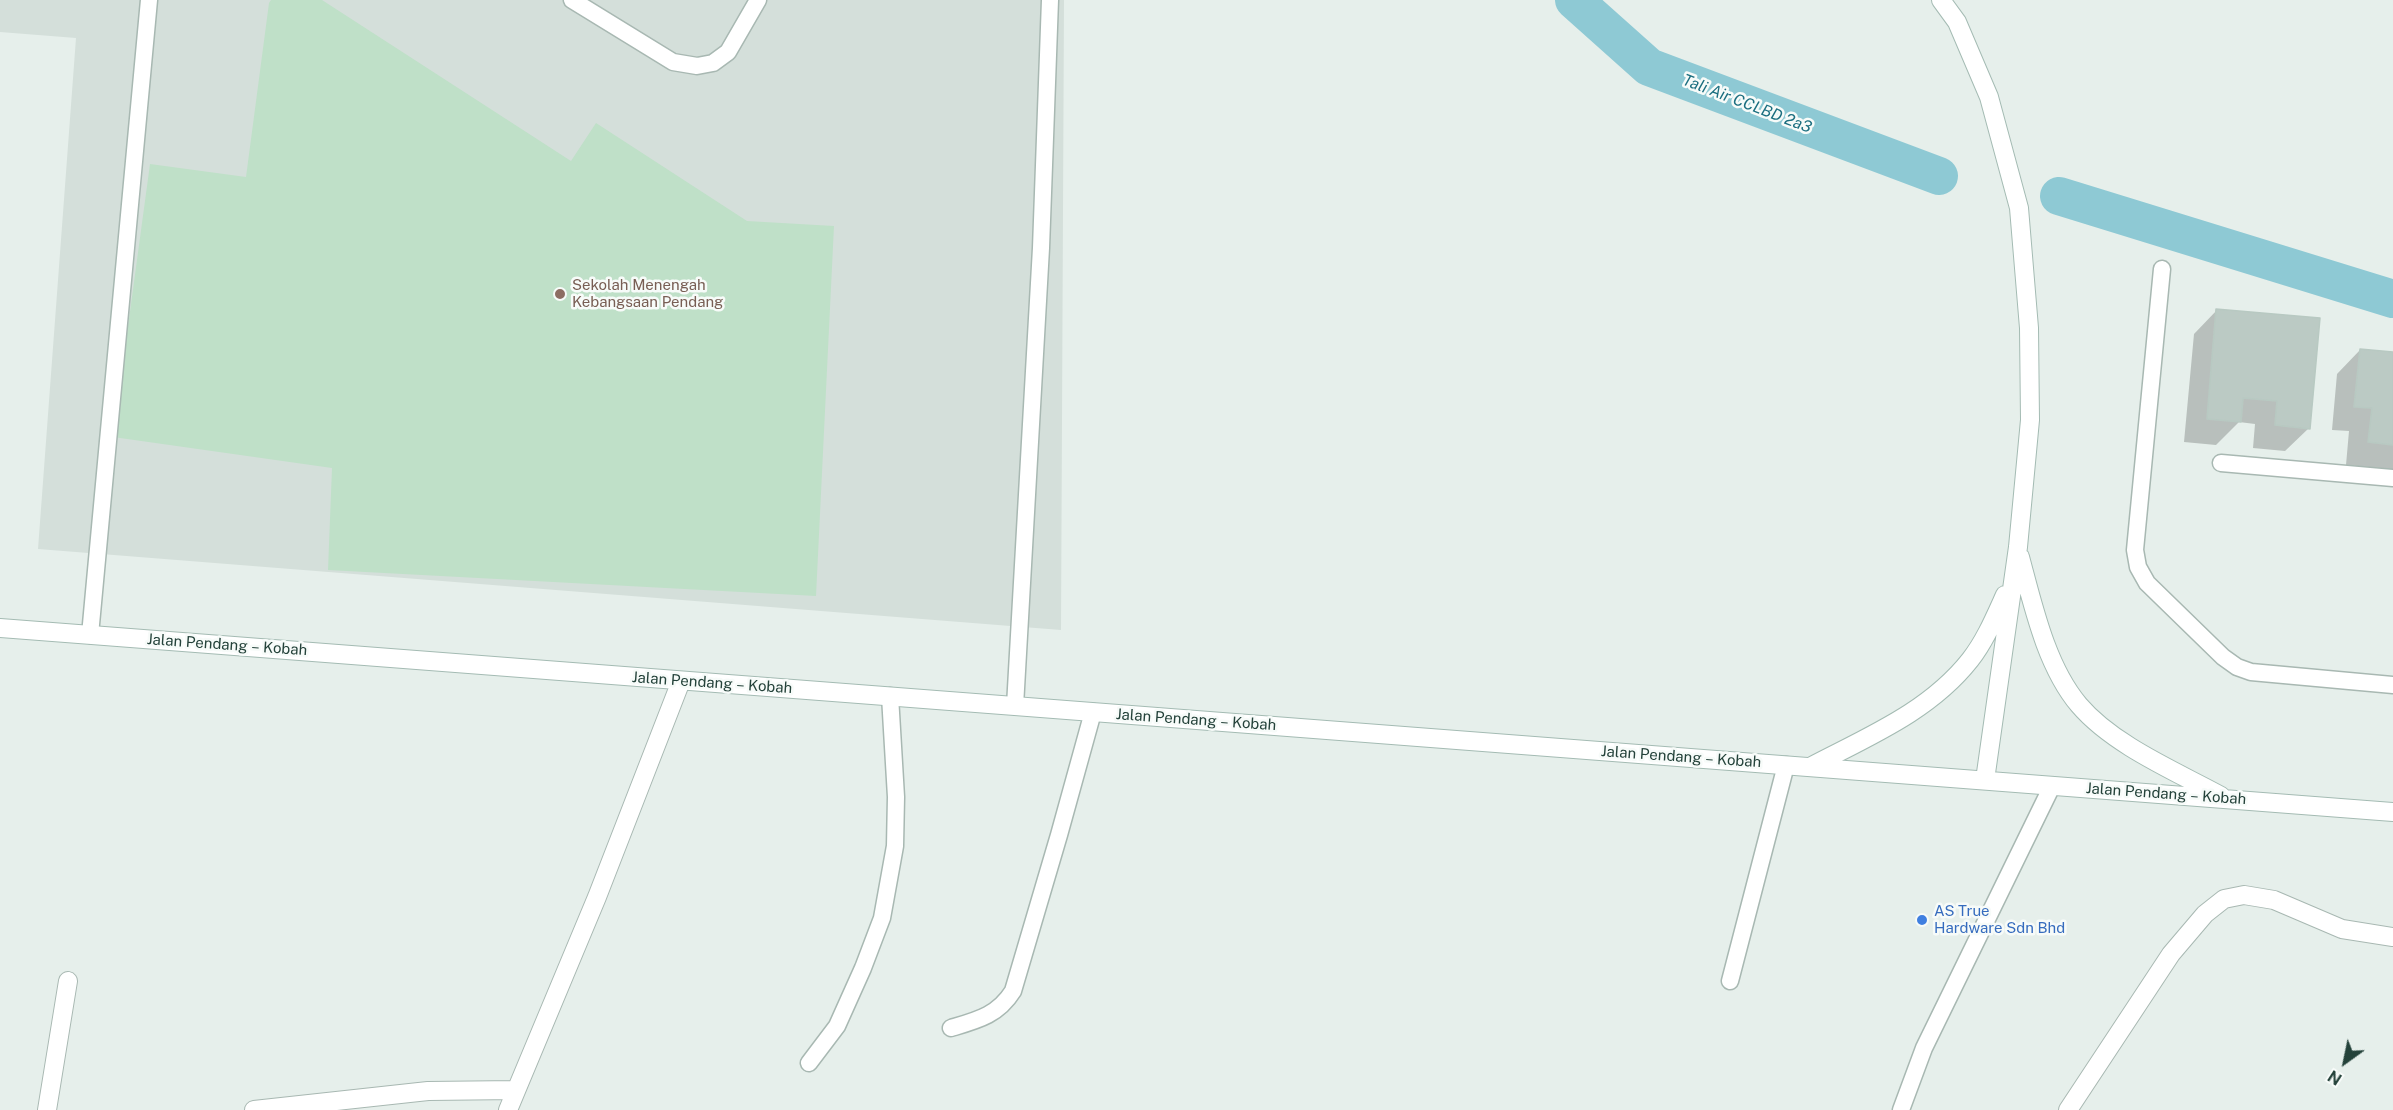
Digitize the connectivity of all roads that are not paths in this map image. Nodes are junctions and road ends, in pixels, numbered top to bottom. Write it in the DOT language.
graph roads {
  1 [pos="149,0"];
  2 [pos="572,0"];
  3 [pos="758,0"];
  4 [pos="1050,0"];
  5 [pos="1941,0"];
  6 [pos="2162,269"];
  7 [pos="2221,463"];
  8 [pos="2393,478"];
  9 [pos="2018,547"];
  10 [pos="2014,576"];
  11 [pos="0,628"];
  12 [pos="90,635"];
  13 [pos="681,681"];
  14 [pos="2393,685"];
  15 [pos="890,696"];
  16 [pos="1016,706"];
  17 [pos="1093,712"];
  18 [pos="1786,765"];
  19 [pos="1810,767"];
  20 [pos="1985,780"];
  21 [pos="2052,786"];
  22 [pos="2227,799"];
  23 [pos="2393,812"];
  24 [pos="2393,937"];
  25 [pos="68,981"];
  26 [pos="1730,981"];
  27 [pos="951,1028"];
  28 [pos="809,1063"];
  29 [pos="516,1090"];
  30 [pos="47,1110"];
  31 [pos="254,1110"];
  32 [pos="508,1110"];
  33 [pos="1901,1110"];
  34 [pos="2068,1110"];
  1 -- 12 [label="lane"];
  2 -- 3 [label="lane"];
  4 -- 16 [label="lane"];
  5 -- 9 [label="main road"];
  6 -- 14 [label="lane"];
  7 -- 8 [label="lane"];
  9 -- 10 [label="main road"];
  9 -- 22 [label="main road"];
  10 -- 19 [label="main road"];
  10 -- 20 [label="main road"];
  11 -- 12 [label="main road, Jalan Pendang – Kobah"];
  12 -- 13 [label="main road, Jalan Pendang – Kobah"];
  13 -- 15 [label="main road, Jalan Pendang – Kobah"];
  13 -- 29 [label="main road"];
  15 -- 16 [label="main road, Jalan Pendang – Kobah"];
  15 -- 28 [label="lane"];
  16 -- 17 [label="main road, Jalan Pendang – Kobah"];
  17 -- 18 [label="main road, Jalan Pendang – Kobah"];
  17 -- 27 [label="lane"];
  18 -- 19 [label="main road, Jalan Pendang – Kobah"];
  18 -- 26 [label="lane"];
  19 -- 20 [label="main road, Jalan Pendang – Kobah"];
  20 -- 21 [label="main road, Jalan Pendang – Kobah"];
  21 -- 22 [label="main road, Jalan Pendang – Kobah"];
  21 -- 33 [label="lane"];
  22 -- 23 [label="main road, Jalan Pendang – Kobah"];
  24 -- 34 [label="main road"];
  25 -- 30 [label="main road"];
  29 -- 31 [label="main road"];
  29 -- 32 [label="main road"];
}
